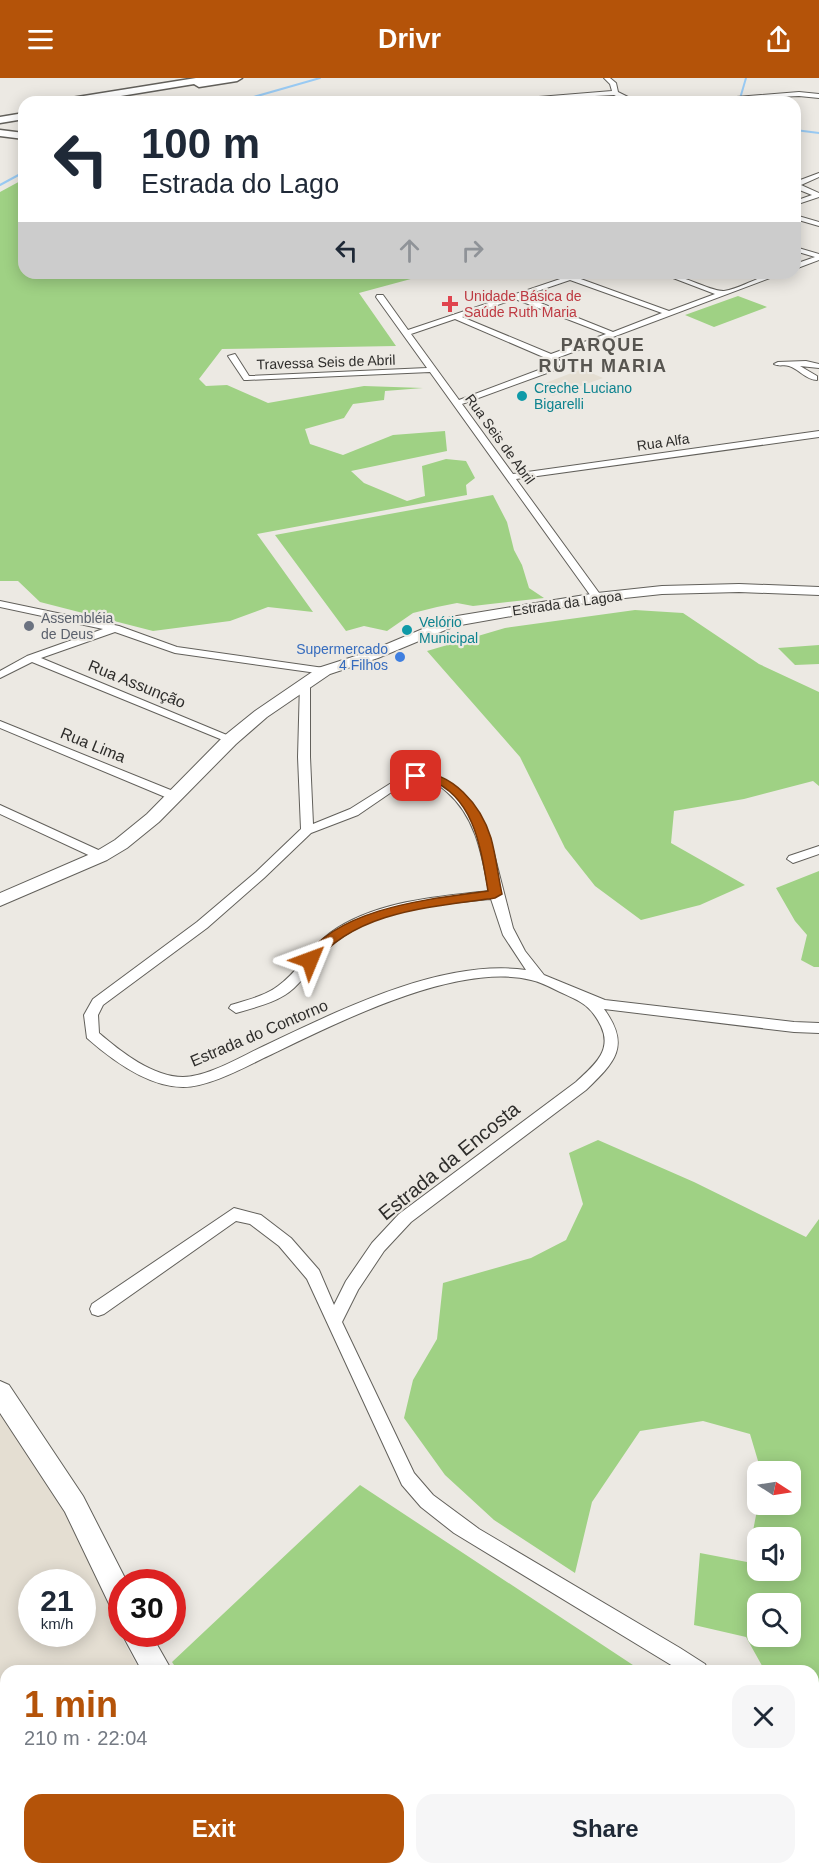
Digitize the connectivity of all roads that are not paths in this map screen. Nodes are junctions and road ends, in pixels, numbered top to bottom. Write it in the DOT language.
graph roads {
  1 [pos="215,78"];
  2 [pos="239,78"];
  3 [pos="607,78"];
  4 [pos="181,90"];
  5 [pos="615,93"];
  6 [pos="102,96"];
  7 [pos="125,96"];
  8 [pos="144,96"];
  9 [pos="156,96"];
  10 [pos="585,96"];
  11 [pos="621,96"];
  12 [pos="772,96"];
  13 [pos="819,96"];
  14 [pos="18,111"];
  15 [pos="0,114"];
  16 [pos="18,118"];
  17 [pos="0,121"];
  18 [pos="0,133"];
  19 [pos="18,135"];
  20 [pos="819,175"];
  21 [pos="801,176"];
  22 [pos="809,178"];
  23 [pos="801,182"];
  24 [pos="801,188"];
  25 [pos="818,195"];
  26 [pos="801,200"];
  27 [pos="801,219"];
  28 [pos="819,224"];
  29 [pos="801,251"];
  30 [pos="819,257"];
  31 [pos="801,264"];
  32 [pos="568,279"];
  33 [pos="574,279"];
  34 [pos="681,279"];
  35 [pos="758,279"];
  36 [pos="720,293"];
  37 [pos="515,296"];
  38 [pos="380,297"];
  39 [pos="668,313"];
  40 [pos="454,316"];
  41 [pos="406,333"];
  42 [pos="612,334"];
  43 [pos="232,356"];
  44 [pos="551,357"];
  45 [pos="778,364"];
  46 [pos="791,364"];
  47 [pos="819,366"];
  48 [pos="431,370"];
  49 [pos="814,378"];
  50 [pos="458,403"];
  51 [pos="819,434"];
  52 [pos="512,477"];
  53 [pos="819,591"];
  54 [pos="597,597"];
  55 [pos="0,604"];
  56 [pos="115,628"];
  57 [pos="31,658"];
  58 [pos="324,671"];
  59 [pos="1,674"];
  60 [pos="305,683"];
  61 [pos="0,724"];
  62 [pos="230,740"];
  63 [pos="174,796"];
  64 [pos="0,809"];
  65 [pos="307,830"];
  66 [pos="819,850"];
  67 [pos="100,856"];
  68 [pos="794,859"];
  69 [pos="495,894"];
  70 [pos="0,900"];
  71 [pos="538,977"];
  72 [pos="592,1002"];
  73 [pos="236,1008"];
  74 [pos="819,1028"];
  75 [pos="98,1309"];
  76 [pos="334,1322"];
  77 [pos="0,1392"];
  78 [pos="108,1573"];
  79 [pos="144,1647"];
  80 [pos="154,1665"];
  81 [pos="688,1665"];
  1 -- 6 [label="highway"];
  2 -- 4 [label="highway"];
  2 -- 7 [label="highway"];
  3 -- 5 [label="street"];
  4 -- 8 [label="highway"];
  4 -- 9 [label="highway"];
  5 -- 10 [label="street"];
  5 -- 11 [label="street"];
  12 -- 13 [label="street"];
  14 -- 15 [label="highway"];
  16 -- 17 [label="highway"];
  18 -- 19 [label="main road"];
  20 -- 22 [label="street"];
  21 -- 22 [label="street"];
  22 -- 23 [label="street"];
  24 -- 25 [label="street"];
  25 -- 26 [label="street"];
  27 -- 28 [label="street"];
  29 -- 30 [label="street"];
  30 -- 31 [label="street"];
  32 -- 37 [label="street"];
  33 -- 39 [label="street"];
  34 -- 36 [label="street"];
  35 -- 36 [label="street"];
  36 -- 39 [label="street"];
  37 -- 40 [label="street"];
  37 -- 42 [label="street"];
  38 -- 41 [label="street, Rua Seis de Abril"];
  39 -- 42 [label="street"];
  40 -- 41 [label="street"];
  40 -- 44 [label="street"];
  41 -- 48 [label="street, Rua Seis de Abril"];
  42 -- 44 [label="street"];
  43 -- 48 [label="street, Travessa Seis de Abril"];
  44 -- 50 [label="street"];
  45 -- 46 [label="street"];
  46 -- 47 [label="street"];
  46 -- 49 [label="street"];
  48 -- 50 [label="street, Rua Seis de Abril"];
  50 -- 52 [label="street, Rua Seis de Abril"];
  51 -- 52 [label="street, Rua Alfa"];
  52 -- 54 [label="street, Rua Seis de Abril"];
  53 -- 54 [label="street, Estrada da Lagoa"];
  54 -- 58 [label="street, Estrada da Lagoa"];
  55 -- 56 [label="street"];
  56 -- 57 [label="street"];
  56 -- 58 [label="street"];
  57 -- 59 [label="street"];
  57 -- 62 [label="street, Rua Assunção"];
  58 -- 60 [label="street, Estrada da Lagoa"];
  60 -- 62 [label="street, Estrada da Lagoa"];
  60 -- 65 [label="street"];
  61 -- 63 [label="street, Rua Lima"];
  62 -- 63 [label="street, Estrada da Lagoa"];
  63 -- 67 [label="street, Estrada da Lagoa"];
  64 -- 67 [label="street"];
  65 -- 69 [label="street"];
  65 -- 71 [label="street, Estrada do Contorno"];
  66 -- 68 [label="street"];
  67 -- 70 [label="street, Estrada da Lagoa"];
  69 -- 71 [label="street"];
  69 -- 73 [label="street"];
  71 -- 72 [label="street, Estrada do Contorno"];
  72 -- 74 [label="street, Estrada do Contorno"];
  72 -- 76 [label="street, Estrada da Encosta"];
  75 -- 76 [label="street"];
  76 -- 81 [label="street"];
  77 -- 78 [label="street"];
  79 -- 80 [label="street"];
}
